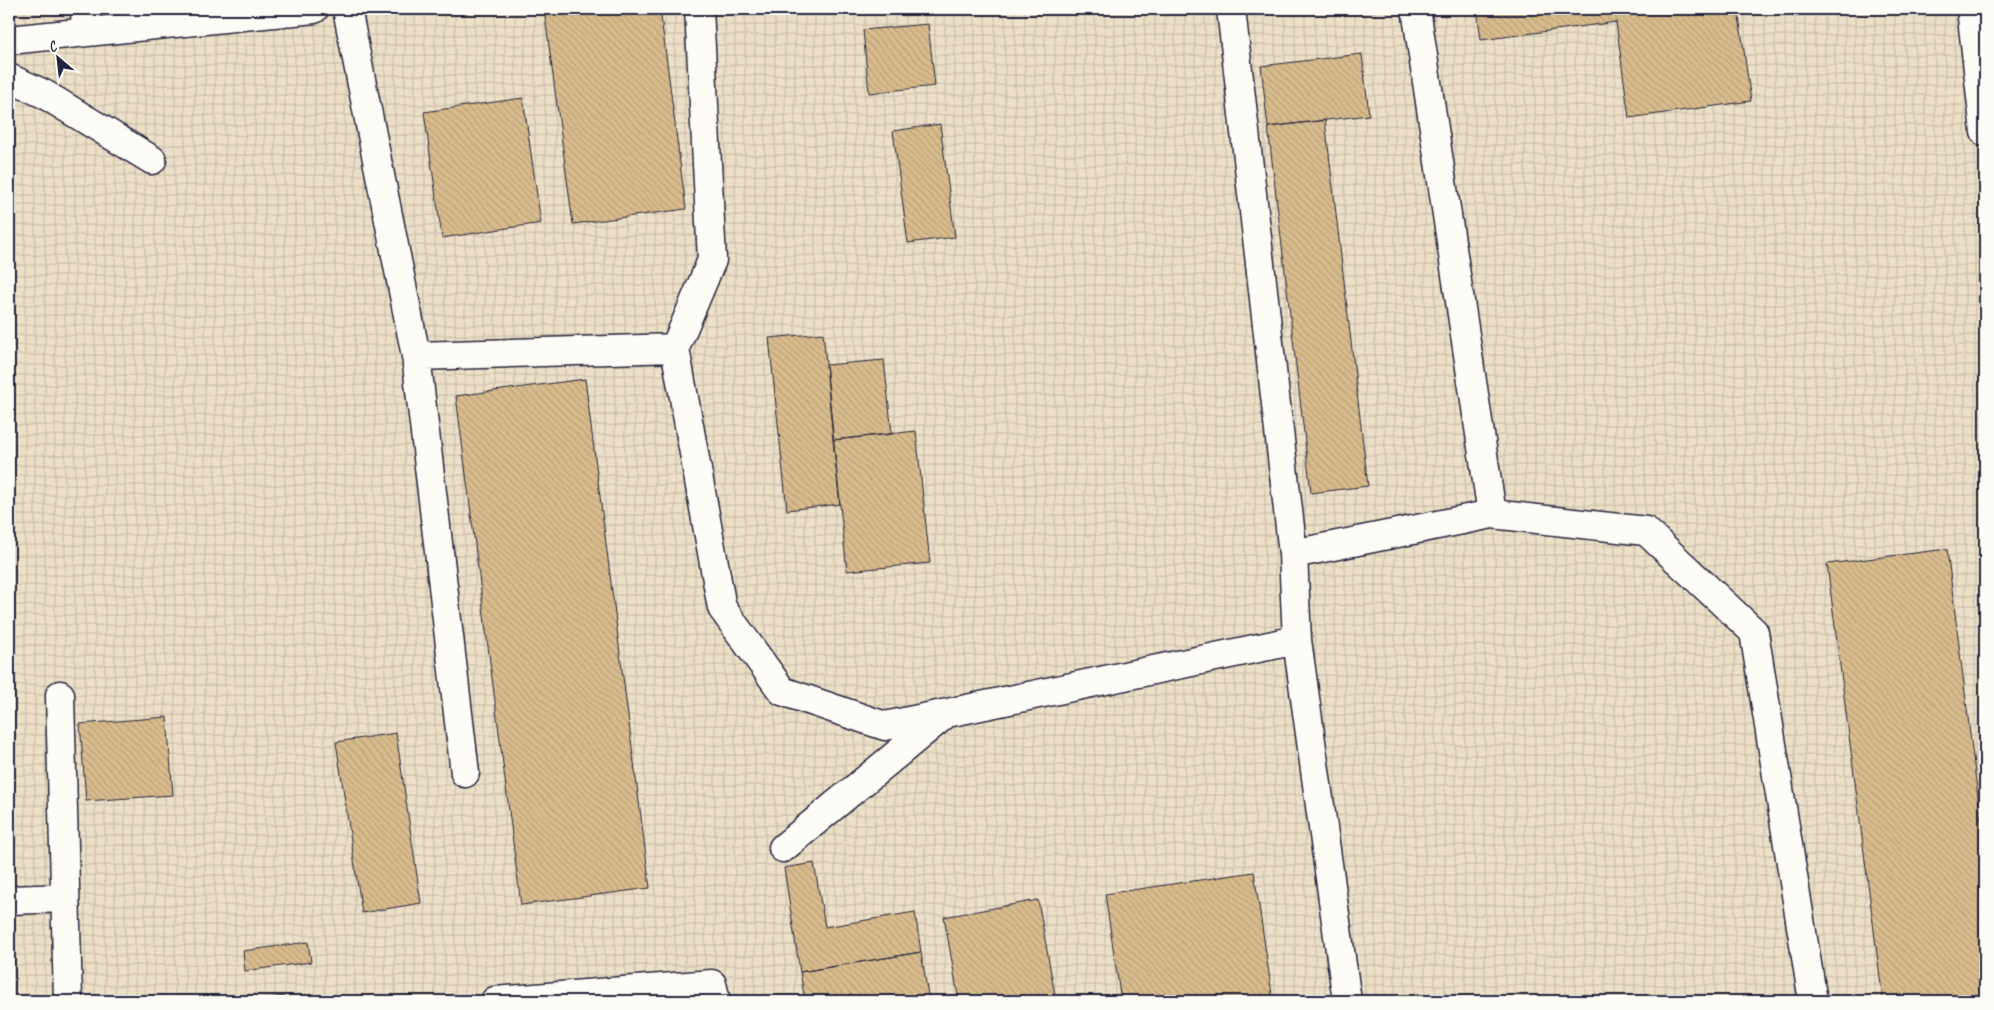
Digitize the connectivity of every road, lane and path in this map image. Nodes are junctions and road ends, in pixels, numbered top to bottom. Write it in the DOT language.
graph roads {
  1 [pos="314,9"];
  2 [pos="348,9"];
  3 [pos="699,9"];
  4 [pos="1231,9"];
  5 [pos="1416,9"];
  6 [pos="1972,9"];
  7 [pos="86,20"];
  8 [pos="9,40"];
  9 [pos="9,78"];
  10 [pos="1985,132"];
  11 [pos="152,160"];
  12 [pos="675,348"];
  13 [pos="416,356"];
  14 [pos="1492,514"];
  15 [pos="1293,554"];
  16 [pos="1297,640"];
  17 [pos="60,695"];
  18 [pos="946,714"];
  19 [pos="466,773"];
  20 [pos="782,848"];
  21 [pos="65,898"];
  22 [pos="9,900"];
  23 [pos="68,1001"];
  24 [pos="495,1001"];
  25 [pos="716,1001"];
  26 [pos="1347,1001"];
  27 [pos="1813,1001"];
  1 -- 7 [label="lane"];
  2 -- 13 [label="lane"];
  3 -- 12 [label="lane"];
  4 -- 15 [label="lane"];
  5 -- 14 [label="lane"];
  6 -- 10 [label="lane"];
  7 -- 8 [label="lane"];
  9 -- 11 [label="lane"];
  12 -- 13 [label="lane"];
  12 -- 18 [label="lane"];
  13 -- 19 [label="lane"];
  14 -- 15 [label="lane"];
  14 -- 27 [label="lane"];
  15 -- 16 [label="lane"];
  16 -- 18 [label="lane"];
  16 -- 26 [label="lane"];
  17 -- 21 [label="lane"];
  18 -- 20 [label="lane"];
  21 -- 22 [label="lane"];
  21 -- 23 [label="lane"];
  24 -- 25 [label="lane"];
}
